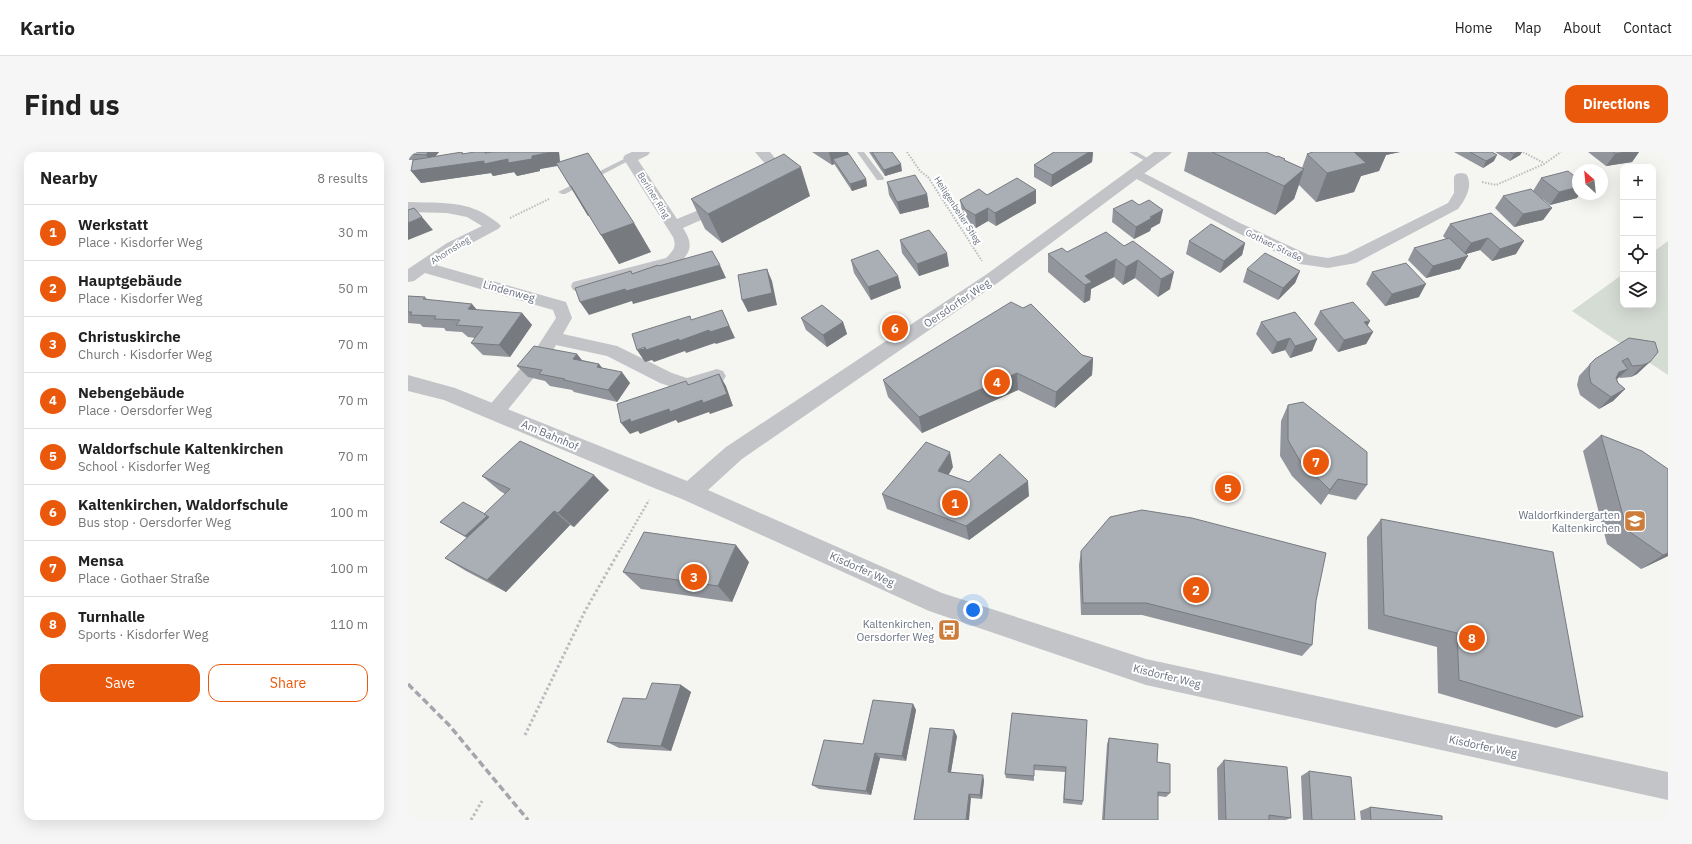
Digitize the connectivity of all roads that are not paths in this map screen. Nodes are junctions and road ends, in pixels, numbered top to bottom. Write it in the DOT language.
graph roads {
  1 [pos="762,152"];
  2 [pos="860,152"];
  3 [pos="1132,152"];
  4 [pos="636,155"];
  5 [pos="1157,157"];
  6 [pos="1136,173"];
  7 [pos="1461,177"];
  8 [pos="880,178"];
  9 [pos="753,190"];
  10 [pos="562,192"];
  11 [pos="733,200"];
  12 [pos="408,207"];
  13 [pos="674,226"];
  14 [pos="423,267"];
  15 [pos="408,277"];
  16 [pos="579,286"];
  17 [pos="552,338"];
  18 [pos="717,376"];
  19 [pos="408,383"];
  20 [pos="495,412"];
  21 [pos="690,492"];
  22 [pos="1668,786"];
  1 -- 9 [label="street"];
  2 -- 8 [label="lane"];
  3 -- 5 [label="lane"];
  4 -- 10 [label="lane"];
  4 -- 13 [label="street, Berliner Ring"];
  5 -- 6 [label="street, Oersdorfer Weg"];
  6 -- 7 [label="street, Gothaer Straße"];
  6 -- 21 [label="street, Oersdorfer Weg"];
  11 -- 13 [label="street, Berliner Ring"];
  12 -- 14 [label="street, Ahornstieg"];
  13 -- 16 [label="street"];
  14 -- 15 [label="street, Ahornstieg"];
  14 -- 17 [label="street, Lindenweg"];
  17 -- 18 [label="street"];
  17 -- 20 [label="street"];
  19 -- 20 [label="street, Am Bahnhof"];
  20 -- 21 [label="street, Am Bahnhof"];
  21 -- 22 [label="street, Kisdorfer Weg"];
}
